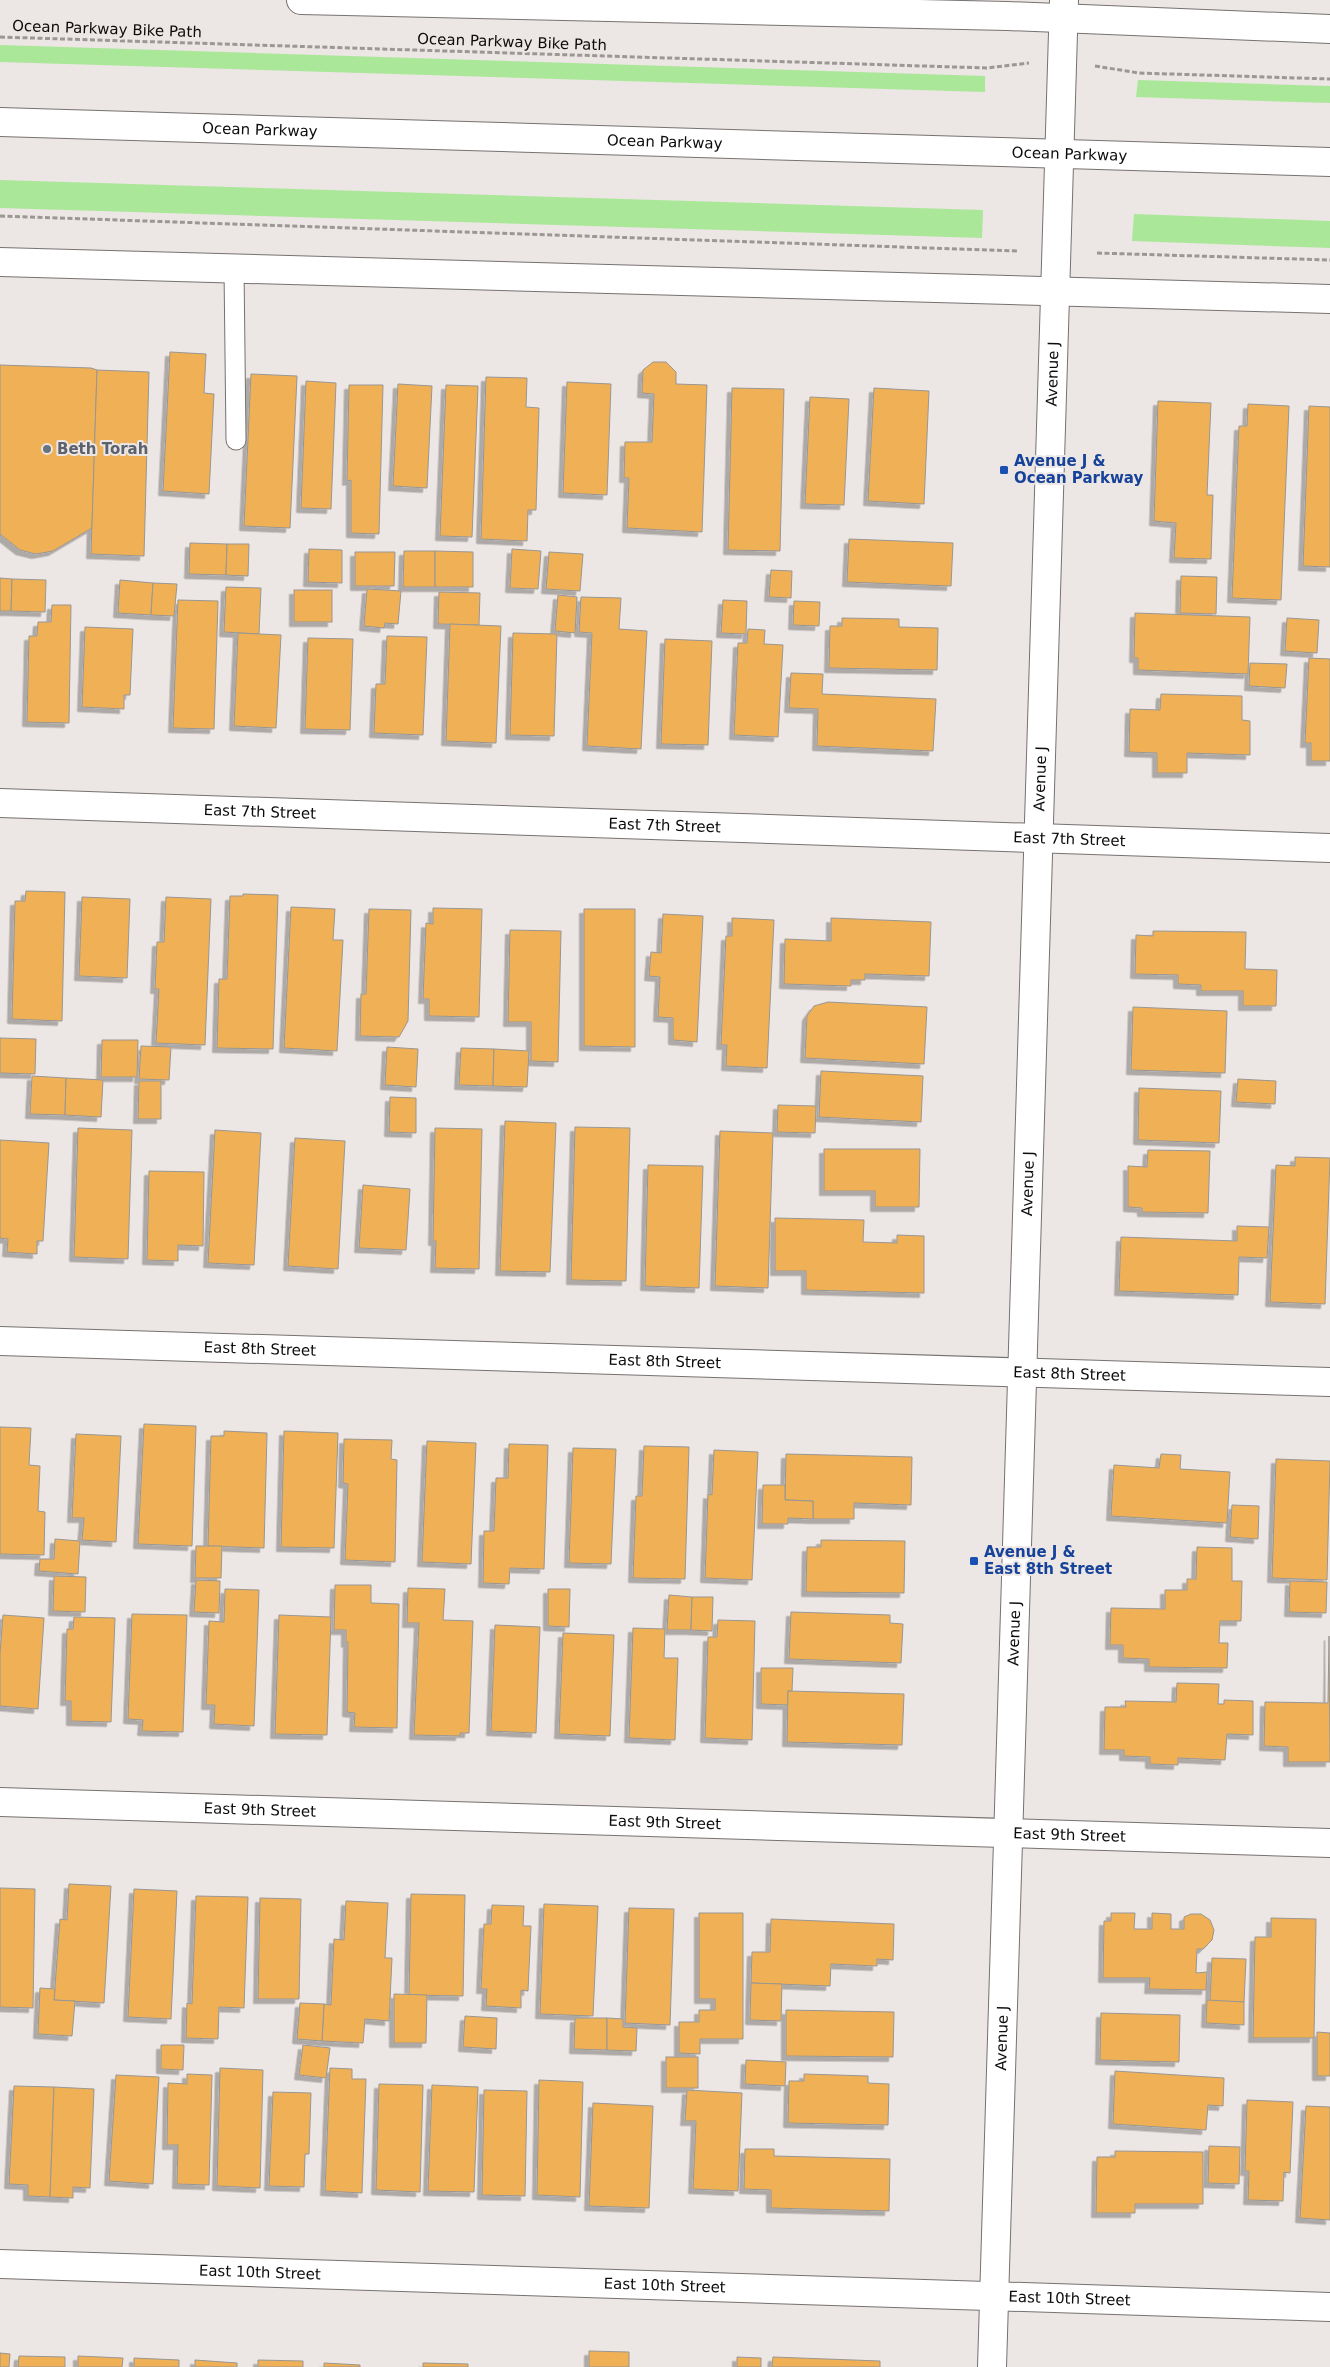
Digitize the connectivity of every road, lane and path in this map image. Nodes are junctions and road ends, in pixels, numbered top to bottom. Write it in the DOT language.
graph roads {
  1 [pos="301,0"];
  2 [pos="568,3"];
  3 [pos="1064,10"];
  4 [pos="1330,29"];
  5 [pos="0,37"];
  6 [pos="1023,63"];
  7 [pos="1104,66"];
  8 [pos="1330,79"];
  9 [pos="0,122"];
  10 [pos="1059,154"];
  11 [pos="1330,162"];
  12 [pos="0,216"];
  13 [pos="1017,251"];
  14 [pos="1096,253"];
  15 [pos="1330,260"];
  16 [pos="0,262"];
  17 [pos="234,268"];
  18 [pos="1055,290"];
  19 [pos="1330,300"];
  20 [pos="236,440"];
  21 [pos="0,803"];
  22 [pos="1038,840"];
  23 [pos="1330,848"];
  24 [pos="0,1341"];
  25 [pos="1022,1373"];
  26 [pos="1330,1382"];
  27 [pos="0,1802"];
  28 [pos="1008,1833"];
  29 [pos="1330,1843"];
  30 [pos="0,2264"];
  31 [pos="994,2297"];
  32 [pos="1330,2307"];
  33 [pos="992,2367"];
  1 -- 2 [label="street"];
  2 -- 3 [label="street"];
  3 -- 4 [label="street"];
  3 -- 10 [label="street, Avenue J"];
  5 -- 6 [label="path, Ocean Parkway Bike Path"];
  7 -- 8 [label="path"];
  9 -- 10 [label="street, Ocean Parkway"];
  10 -- 11 [label="street, Ocean Parkway"];
  10 -- 18 [label="street, Avenue J"];
  12 -- 13 [label="path"];
  14 -- 15 [label="path"];
  16 -- 17 [label="street"];
  17 -- 18 [label="street"];
  17 -- 20 [label="lane"];
  18 -- 19 [label="street"];
  18 -- 22 [label="street, Avenue J"];
  21 -- 22 [label="street, East 7th Street"];
  22 -- 23 [label="street, East 7th Street"];
  22 -- 25 [label="street, Avenue J"];
  24 -- 25 [label="street, East 8th Street"];
  25 -- 26 [label="street, East 8th Street"];
  25 -- 28 [label="street, Avenue J"];
  27 -- 28 [label="street, East 9th Street"];
  28 -- 29 [label="street, East 9th Street"];
  28 -- 31 [label="street, Avenue J"];
  30 -- 31 [label="street, East 10th Street"];
  31 -- 32 [label="street, East 10th Street"];
  31 -- 33 [label="street, Avenue J"];
}
